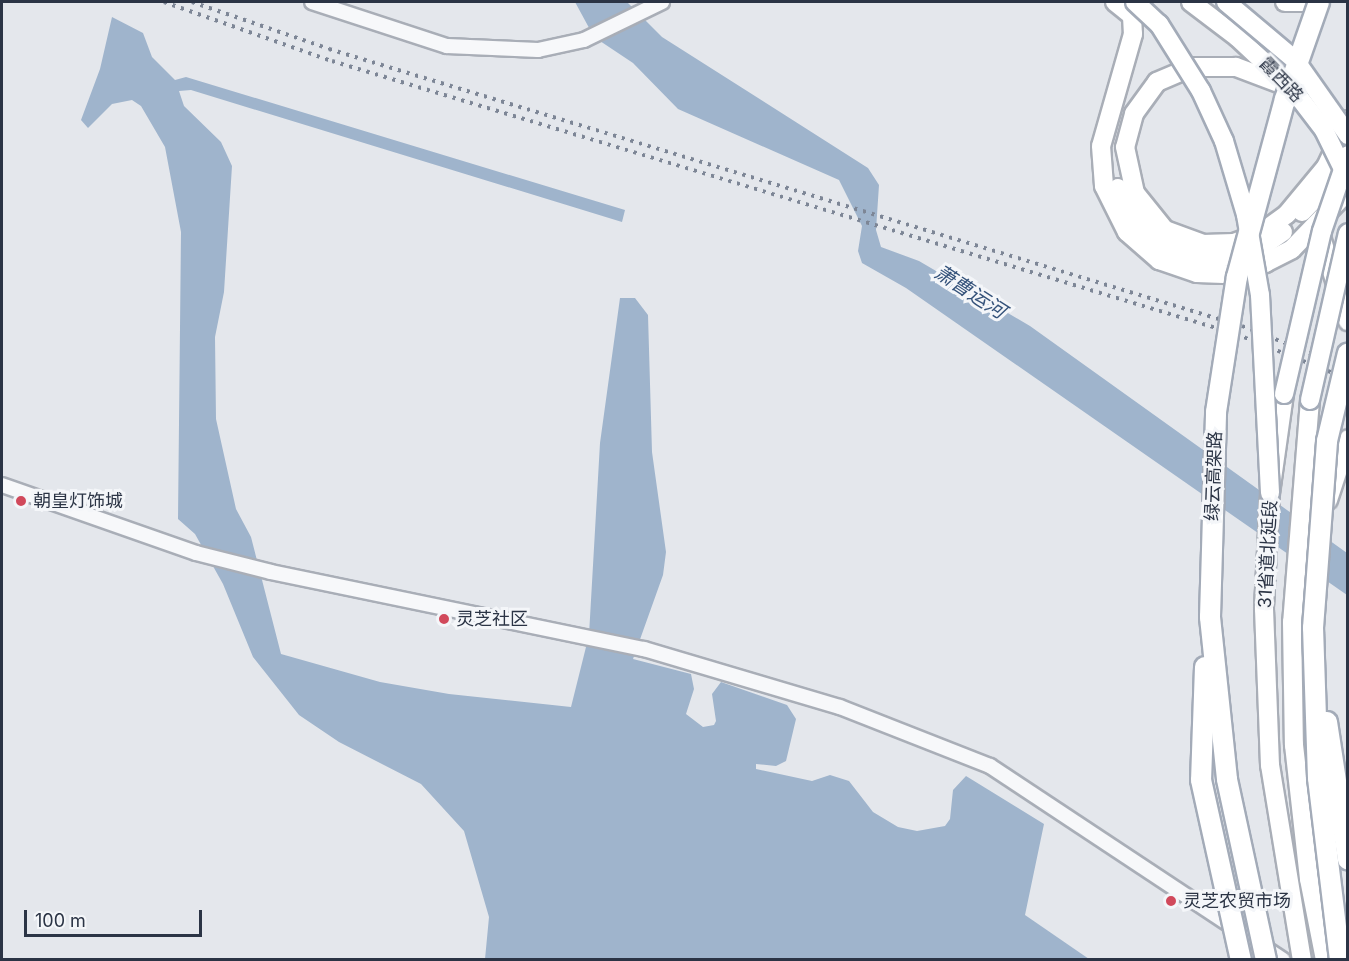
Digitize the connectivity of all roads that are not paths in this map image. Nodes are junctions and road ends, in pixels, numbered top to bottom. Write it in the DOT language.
graph roads {
  1 [pos="312,2"];
  2 [pos="1115,2"];
  3 [pos="1136,2"];
  4 [pos="1191,2"];
  5 [pos="1226,2"];
  6 [pos="1285,2"];
  7 [pos="1320,2"];
  8 [pos="657,5"];
  9 [pos="1292,88"];
  10 [pos="1347,120"];
  11 [pos="1347,135"];
  12 [pos="1347,155"];
  13 [pos="1347,165"];
  14 [pos="1347,178"];
  15 [pos="1347,191"];
  16 [pos="1317,223"];
  17 [pos="1347,233"];
  18 [pos="1347,321"];
  19 [pos="1347,353"];
  20 [pos="1215,412"];
  21 [pos="1347,439"];
  22 [pos="2,485"];
  23 [pos="1270,493"];
  24 [pos="1313,628"];
  25 [pos="1347,859"];
  26 [pos="1310,879"];
  27 [pos="1241,960"];
  28 [pos="1266,960"];
  29 [pos="1283,960"];
  30 [pos="1302,960"];
  31 [pos="1325,960"];
  32 [pos="1340,960"];
  1 -- 8 [label="street"];
  2 -- 16 [label="main road"];
  3 -- 13 [label="main road"];
  3 -- 23 [label="main road, bridge"];
  4 -- 9 [label="main road, 霞西路"];
  5 -- 11 [label="main road, 霞西路, bridge"];
  6 -- 7 [label="main road"];
  7 -- 20 [label="highway, 绿云高架路, bridge"];
  9 -- 10 [label="main road"];
  9 -- 14 [label="main road, 霞西路, bridge"];
  12 -- 23 [label="main road, 31省道北延段, bridge"];
  15 -- 16 [label="main road"];
  16 -- 18 [label="main road"];
  17 -- 26 [label="main road, bridge"];
  19 -- 24 [label="highway, bridge"];
  20 -- 27 [label="highway, bridge"];
  20 -- 28 [label="highway, 绿云高架路, bridge"];
  21 -- 26 [label="main road, bridge"];
  22 -- 29 [label="street"];
  23 -- 30 [label="main road, 31省道北延段"];
  24 -- 25 [label="highway, bridge"];
  24 -- 32 [label="highway, bridge"];
  26 -- 31 [label="main road"];
}
